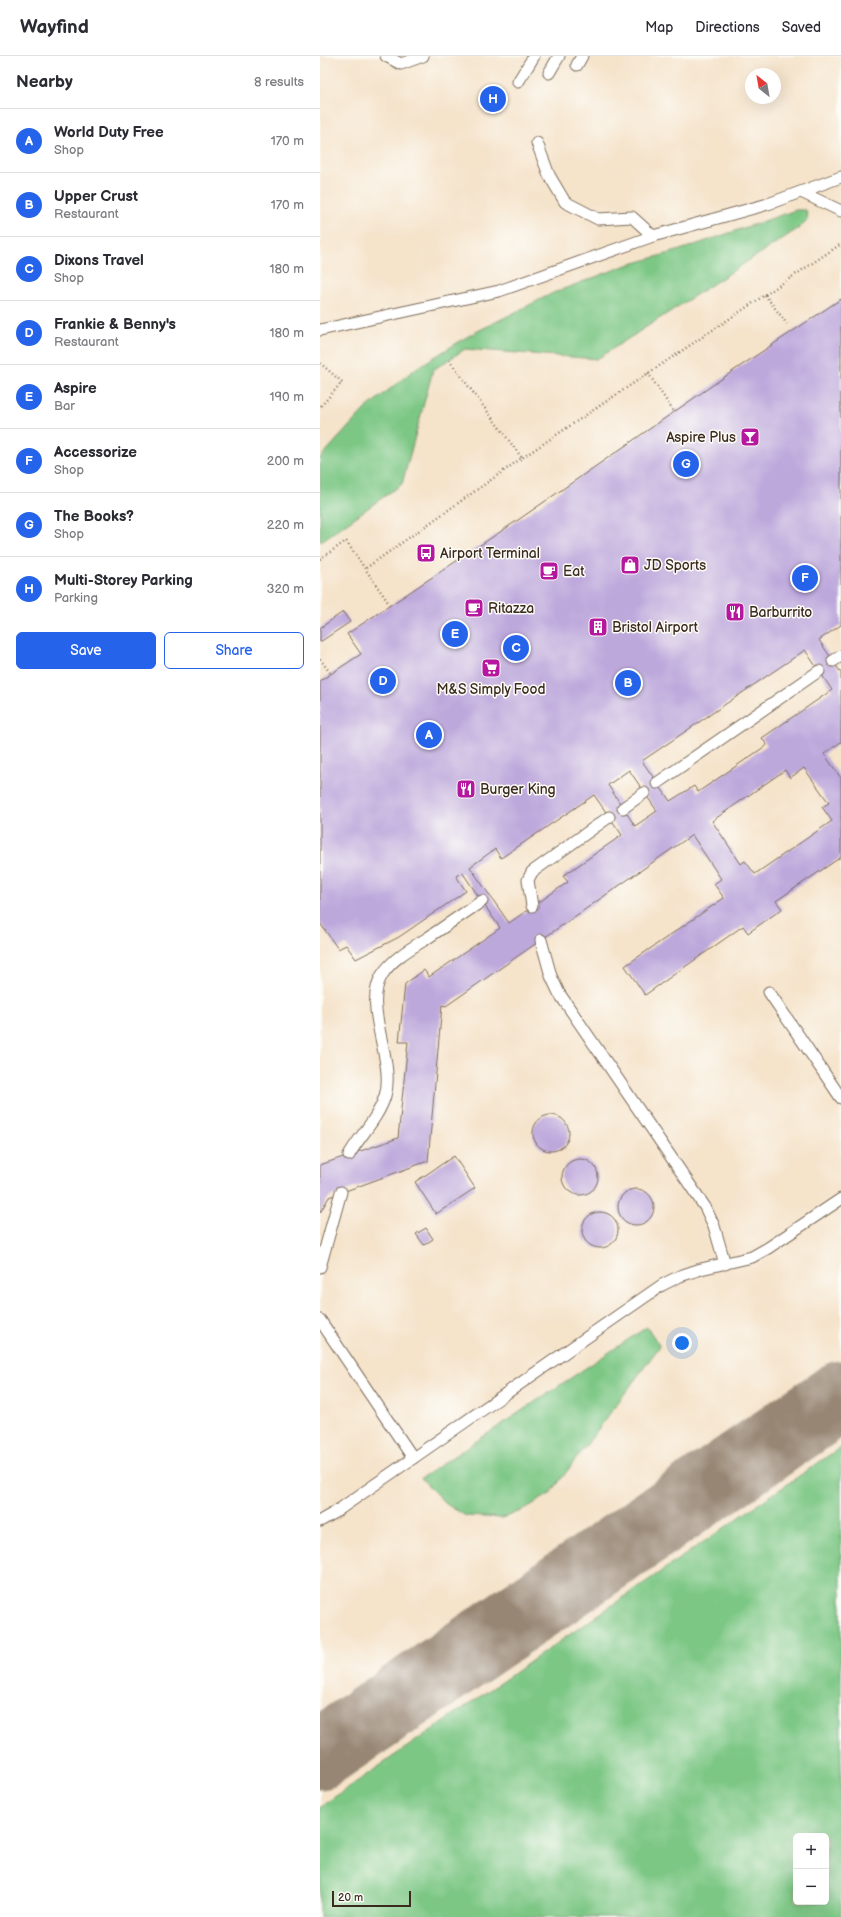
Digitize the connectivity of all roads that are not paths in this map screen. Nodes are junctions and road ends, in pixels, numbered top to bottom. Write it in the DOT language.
graph roads {
  1 [pos="386,56"];
  2 [pos="423,56"];
  3 [pos="534,56"];
  4 [pos="559,56"];
  5 [pos="549,73"];
  6 [pos="518,82"];
  7 [pos="537,143"];
  8 [pos="841,177"];
  9 [pos="801,192"];
  10 [pos="841,211"];
  11 [pos="653,236"];
  12 [pos="320,330"];
  13 [pos="819,671"];
  14 [pos="657,783"];
  15 [pos="644,793"];
  16 [pos="623,808"];
  17 [pos="609,817"];
  18 [pos="482,901"];
  19 [pos="532,906"];
  20 [pos="541,940"];
  21 [pos="769,992"];
  22 [pos="841,1098"];
  23 [pos="349,1155"];
  24 [pos="341,1192"];
  25 [pos="841,1199"];
  26 [pos="725,1264"];
  27 [pos="320,1267"];
  28 [pos="320,1320"];
  29 [pos="413,1458"];
  30 [pos="320,1521"];
  1 -- 2 [label="lane"];
  3 -- 6 [label="lane"];
  4 -- 5 [label="lane"];
  7 -- 11 [label="lane"];
  8 -- 9 [label="lane"];
  9 -- 10 [label="lane"];
  9 -- 11 [label="lane"];
  11 -- 12 [label="lane"];
  13 -- 14 [label="lane"];
  15 -- 16 [label="lane"];
  17 -- 19 [label="lane"];
  18 -- 23 [label="lane"];
  20 -- 26 [label="lane"];
  21 -- 22 [label="lane"];
  24 -- 27 [label="lane"];
  25 -- 26 [label="lane"];
  26 -- 29 [label="lane"];
  28 -- 29 [label="lane"];
  29 -- 30 [label="lane"];
}
